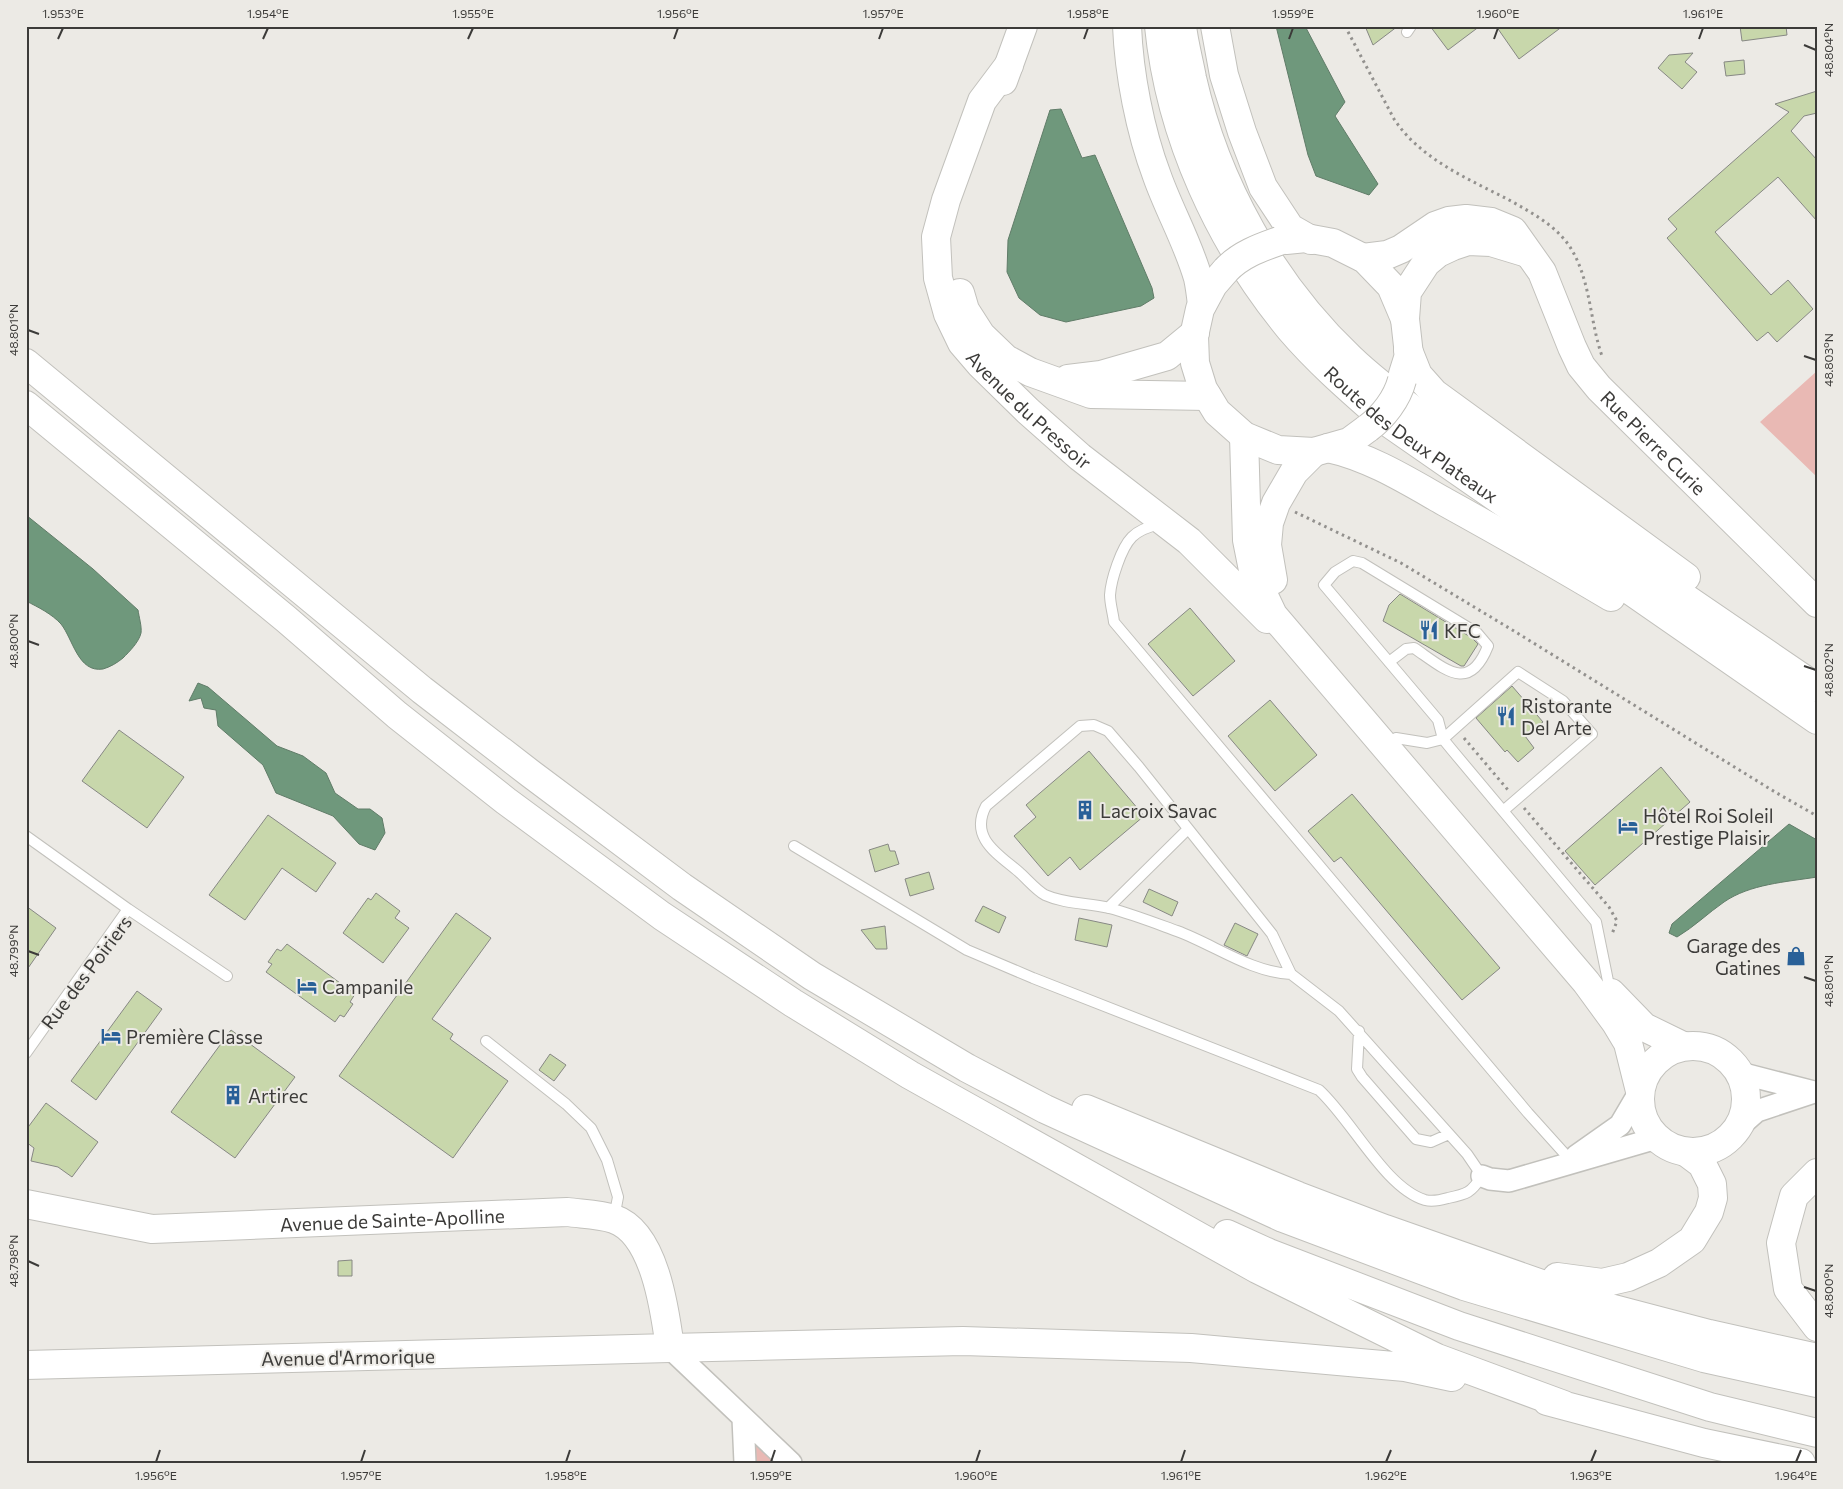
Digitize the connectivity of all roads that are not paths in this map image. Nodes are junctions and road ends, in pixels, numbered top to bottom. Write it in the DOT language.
graph roads {
  1 [pos="1022,26"];
  2 [pos="1127,26"];
  3 [pos="1159,26"];
  4 [pos="1182,26"];
  5 [pos="1215,26"];
  6 [pos="1009,65"];
  7 [pos="1311,240"];
  8 [pos="1530,254"];
  9 [pos="1363,258"];
  10 [pos="1202,305"];
  11 [pos="1406,319"];
  12 [pos="1195,333"];
  13 [pos="26,349"];
  14 [pos="1408,350"];
  15 [pos="26,363"];
  16 [pos="1057,380"];
  17 [pos="51,384"];
  18 [pos="1207,396"];
  19 [pos="26,405"];
  20 [pos="1244,436"];
  21 [pos="1321,450"];
  22 [pos="1166,523"];
  23 [pos="1817,603"];
  24 [pos="1389,662"];
  25 [pos="1322,671"];
  26 [pos="1817,672"];
  27 [pos="1817,688"];
  28 [pos="1817,720"];
  29 [pos="1817,733"];
  30 [pos="1396,738"];
  31 [pos="1443,739"];
  32 [pos="1503,811"];
  33 [pos="1188,829"];
  34 [pos="26,836"];
  35 [pos="794,846"];
  36 [pos="1108,908"];
  37 [pos="128,909"];
  38 [pos="1291,974"];
  39 [pos="227,976"];
  40 [pos="1617,1000"];
  41 [pos="1359,1031"];
  42 [pos="486,1041"];
  43 [pos="1683,1046"];
  44 [pos="26,1053"];
  45 [pos="967,1068"];
  46 [pos="1740,1073"];
  47 [pos="1640,1091"];
  48 [pos="1815,1091"];
  49 [pos="1740,1126"];
  50 [pos="1449,1134"];
  51 [pos="1657,1138"];
  52 [pos="1686,1152"];
  53 [pos="1066,1163"];
  54 [pos="1568,1163"];
  55 [pos="1817,1172"];
  56 [pos="1482,1176"];
  57 [pos="26,1204"];
  58 [pos="614,1219"];
  59 [pos="1385,1229"];
  60 [pos="1817,1327"];
  61 [pos="669,1339"];
  62 [pos="26,1351"];
  63 [pos="1817,1358"];
  64 [pos="26,1365"];
  65 [pos="1817,1383"];
  66 [pos="1564,1405"];
  67 [pos="743,1418"];
  68 [pos="1817,1433"];
  69 [pos="745,1463"];
  70 [pos="790,1463"];
  71 [pos="1801,1463"];
  1 -- 6 [label="main road, Avenue du Pressoir"];
  2 -- 10 [label="main road"];
  3 -- 28 [label="main road, Route des Deux Plateaux"];
  4 -- 27 [label="main road, Route des Deux Plateaux"];
  5 -- 7 [label="main road"];
  6 -- 16 [label="main road, Avenue du Pressoir"];
  6 -- 22 [label="main road, Avenue du Pressoir"];
  7 -- 9 [label="main road"];
  7 -- 10 [label="main road, bridge"];
  8 -- 9 [label="main road, Rue Pierre Curie"];
  8 -- 11 [label="main road"];
  8 -- 23 [label="main road, Rue Pierre Curie"];
  9 -- 11 [label="main road"];
  10 -- 12 [label="main road"];
  11 -- 14 [label="main road"];
  12 -- 16 [label="main road"];
  12 -- 18 [label="main road"];
  13 -- 17 [label="main road"];
  14 -- 21 [label="main road, bridge"];
  14 -- 26 [label="main road"];
  15 -- 17 [label="main road"];
  16 -- 18 [label="main road, Avenue du Pressoir"];
  17 -- 45 [label="main road"];
  18 -- 20 [label="main road"];
  19 -- 53 [label="main road"];
  20 -- 21 [label="main road"];
  20 -- 25 [label="main road"];
  21 -- 29 [label="main road"];
  21 -- 30 [label="main road"];
  22 -- 25 [label="main road, Avenue du Pressoir"];
  22 -- 54 [label="lane"];
  24 -- 24 [label="lane"];
  24 -- 31 [label="lane"];
  25 -- 47 [label="main road"];
  30 -- 31 [label="lane"];
  30 -- 40 [label="main road"];
  31 -- 32 [label="lane"];
  31 -- 32 [label="lane"];
  32 -- 40 [label="lane"];
  33 -- 36 [label="lane"];
  33 -- 36 [label="lane"];
  33 -- 38 [label="lane"];
  34 -- 37 [label="lane"];
  35 -- 56 [label="lane"];
  36 -- 38 [label="lane"];
  37 -- 39 [label="lane, Rue des Poiriers"];
  37 -- 44 [label="lane, Rue des Poiriers"];
  38 -- 41 [label="lane"];
  40 -- 43 [label="main road"];
  41 -- 50 [label="lane"];
  41 -- 50 [label="lane"];
  42 -- 58 [label="lane"];
  43 -- 46 [label="main road"];
  43 -- 47 [label="main road"];
  45 -- 59 [label="main road"];
  45 -- 65 [label="main road"];
  46 -- 48 [label="street"];
  46 -- 49 [label="main road"];
  47 -- 51 [label="main road"];
  47 -- 54 [label="street"];
  48 -- 49 [label="street"];
  49 -- 52 [label="main road"];
  50 -- 56 [label="lane"];
  51 -- 52 [label="main road"];
  51 -- 54 [label="street"];
  52 -- 59 [label="main road"];
  53 -- 66 [label="main road"];
  53 -- 68 [label="main road"];
  54 -- 56 [label="street"];
  55 -- 60 [label="main road"];
  57 -- 58 [label="main road, Avenue de Sainte-Apolline"];
  58 -- 61 [label="main road, Avenue de Sainte-Apolline"];
  59 -- 63 [label="main road"];
  61 -- 62 [label="main road, Avenue d'Armorique"];
  61 -- 64 [label="main road, Avenue d'Armorique"];
  61 -- 66 [label="main road"];
  61 -- 67 [label="street"];
  66 -- 71 [label="main road"];
  67 -- 69 [label="street"];
  67 -- 70 [label="street"];
}
